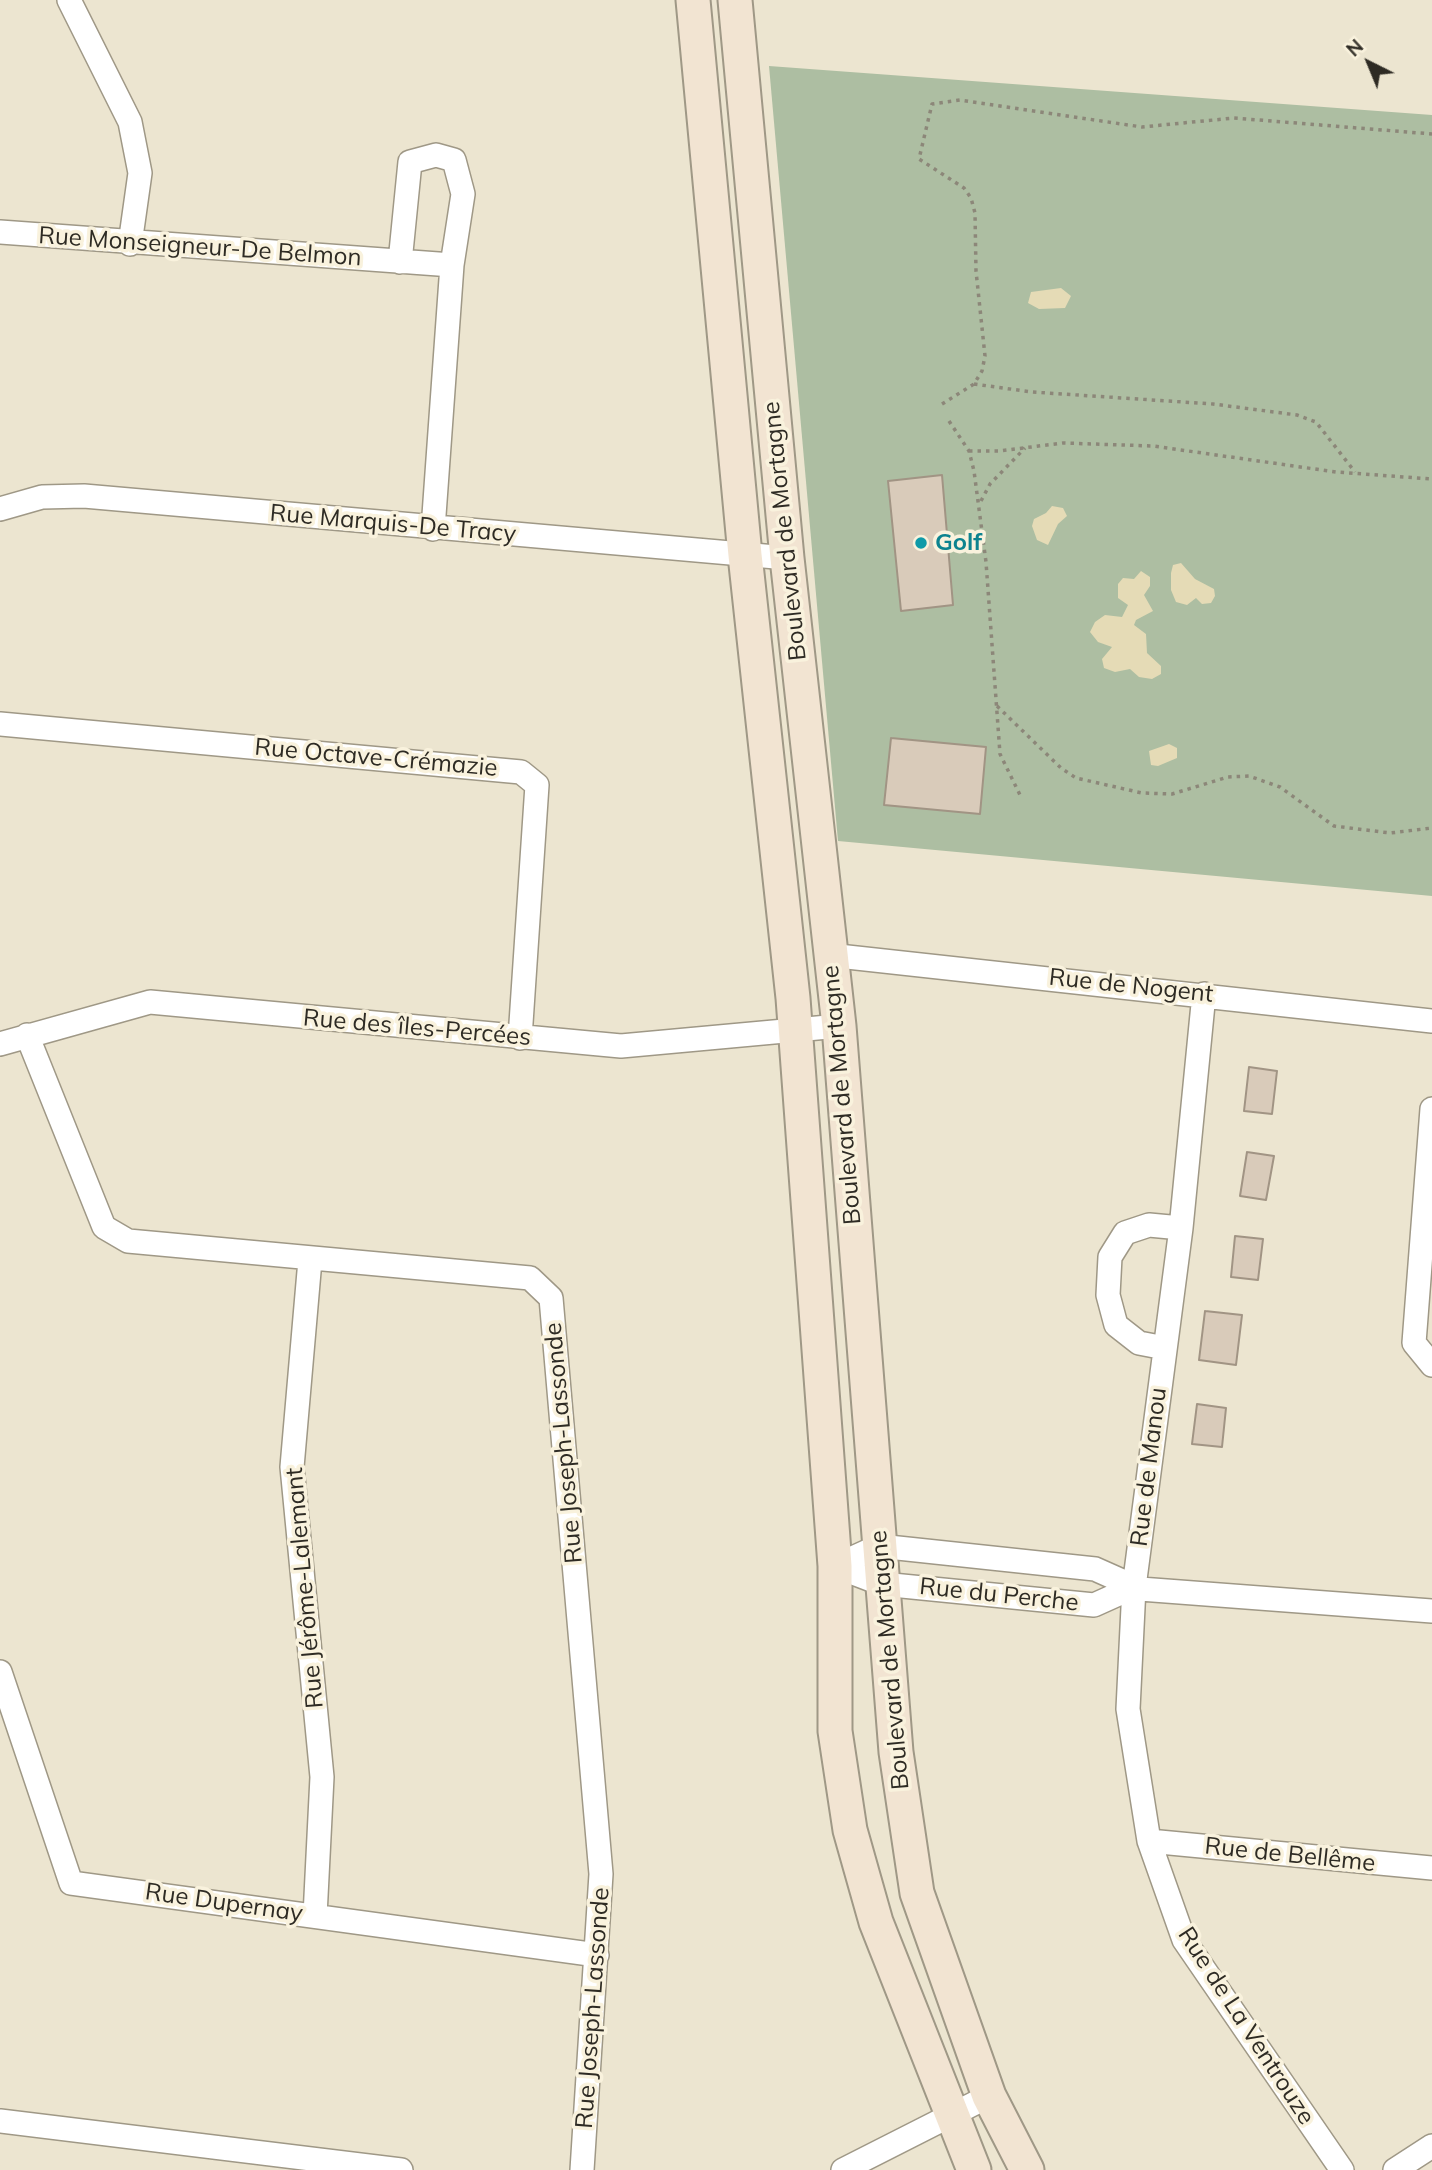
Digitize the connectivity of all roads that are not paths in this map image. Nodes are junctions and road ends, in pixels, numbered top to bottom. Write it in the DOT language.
graph roads {
  1 [pos="69,0"];
  2 [pos="694,0"];
  3 [pos="735,0"];
  4 [pos="0,232"];
  5 [pos="130,244"];
  6 [pos="400,262"];
  7 [pos="452,265"];
  8 [pos="0,509"];
  9 [pos="433,528"];
  10 [pos="745,555"];
  11 [pos="787,558"];
  12 [pos="0,724"];
  13 [pos="829,954"];
  14 [pos="1204,994"];
  15 [pos="1432,1021"];
  16 [pos="839,1026"];
  17 [pos="794,1029"];
  18 [pos="27,1035"];
  19 [pos="520,1038"];
  20 [pos="0,1044"];
  21 [pos="1432,1109"];
  22 [pos="1181,1228"];
  23 [pos="310,1259"];
  24 [pos="1165,1348"];
  25 [pos="1432,1365"];
  26 [pos="879,1546"];
  27 [pos="835,1566"];
  28 [pos="882,1584"];
  29 [pos="1134,1587"];
  30 [pos="1432,1611"];
  31 [pos="0,1672"];
  32 [pos="1149,1841"];
  33 [pos="1432,1868"];
  34 [pos="315,1916"];
  35 [pos="597,1955"];
  36 [pos="989,2096"];
  37 [pos="951,2115"];
  38 [pos="0,2121"];
  39 [pos="1432,2146"];
  40 [pos="401,2170"];
  41 [pos="582,2170"];
  42 [pos="843,2170"];
  43 [pos="974,2170"];
  44 [pos="1027,2170"];
  45 [pos="1342,2170"];
  46 [pos="1395,2170"];
  1 -- 5 [label="street"];
  2 -- 10 [label="main road, Boulevard de Mortagne"];
  3 -- 11 [label="main road, Boulevard de Mortagne"];
  4 -- 5 [label="street, Rue Monseigneur-De Belmon"];
  5 -- 6 [label="street, Rue Monseigneur-De Belmon"];
  6 -- 7 [label="street, Rue Monseigneur-De Belmon"];
  6 -- 7 [label="street"];
  7 -- 9 [label="street"];
  8 -- 9 [label="street, Rue Marquis-De Tracy"];
  9 -- 10 [label="street, Rue Marquis-De Tracy"];
  10 -- 11 [label="street, Rue Marquis-De Tracy"];
  10 -- 17 [label="main road, Boulevard de Mortagne"];
  11 -- 13 [label="main road, Boulevard de Mortagne"];
  12 -- 19 [label="street, Rue Octave-Crémazie"];
  13 -- 14 [label="street, Rue de Nogent"];
  13 -- 16 [label="main road, Boulevard de Mortagne"];
  14 -- 15 [label="street, Rue de Nogent"];
  14 -- 22 [label="street, Rue de Manou"];
  16 -- 17 [label="street, Rue des îles-Percées"];
  16 -- 26 [label="main road, Boulevard de Mortagne"];
  17 -- 19 [label="street, Rue des îles-Percées"];
  17 -- 27 [label="main road, Boulevard de Mortagne"];
  18 -- 19 [label="street, Rue des îles-Percées"];
  18 -- 20 [label="street, Rue des îles-Percées"];
  18 -- 23 [label="street, Rue Joseph-Lassonde"];
  21 -- 25 [label="street"];
  22 -- 24 [label="street, Rue de Manou"];
  22 -- 24 [label="street"];
  23 -- 34 [label="street, Rue Jérôme-Lalemant"];
  23 -- 35 [label="street, Rue Joseph-Lassonde"];
  24 -- 29 [label="street, Rue de Manou"];
  26 -- 27 [label="street"];
  26 -- 28 [label="main road, Boulevard de Mortagne"];
  26 -- 29 [label="street, Rue du Perche"];
  27 -- 28 [label="street, Rue du Perche"];
  27 -- 37 [label="main road, Boulevard de Mortagne"];
  28 -- 29 [label="street, Rue du Perche"];
  28 -- 36 [label="main road, Boulevard de Mortagne"];
  29 -- 30 [label="street, Rue du Perche"];
  29 -- 32 [label="street, Rue de La Ventrouze"];
  31 -- 34 [label="street, Rue Dupernay"];
  32 -- 33 [label="street, Rue de Bellême"];
  32 -- 45 [label="street, Rue de La Ventrouze"];
  34 -- 35 [label="street, Rue Dupernay"];
  35 -- 41 [label="street, Rue Joseph-Lassonde"];
  36 -- 37 [label="street"];
  36 -- 44 [label="main road, Boulevard de Mortagne"];
  37 -- 42 [label="street"];
  37 -- 43 [label="main road, Boulevard de Mortagne"];
  38 -- 40 [label="street"];
  39 -- 46 [label="street"];
}
